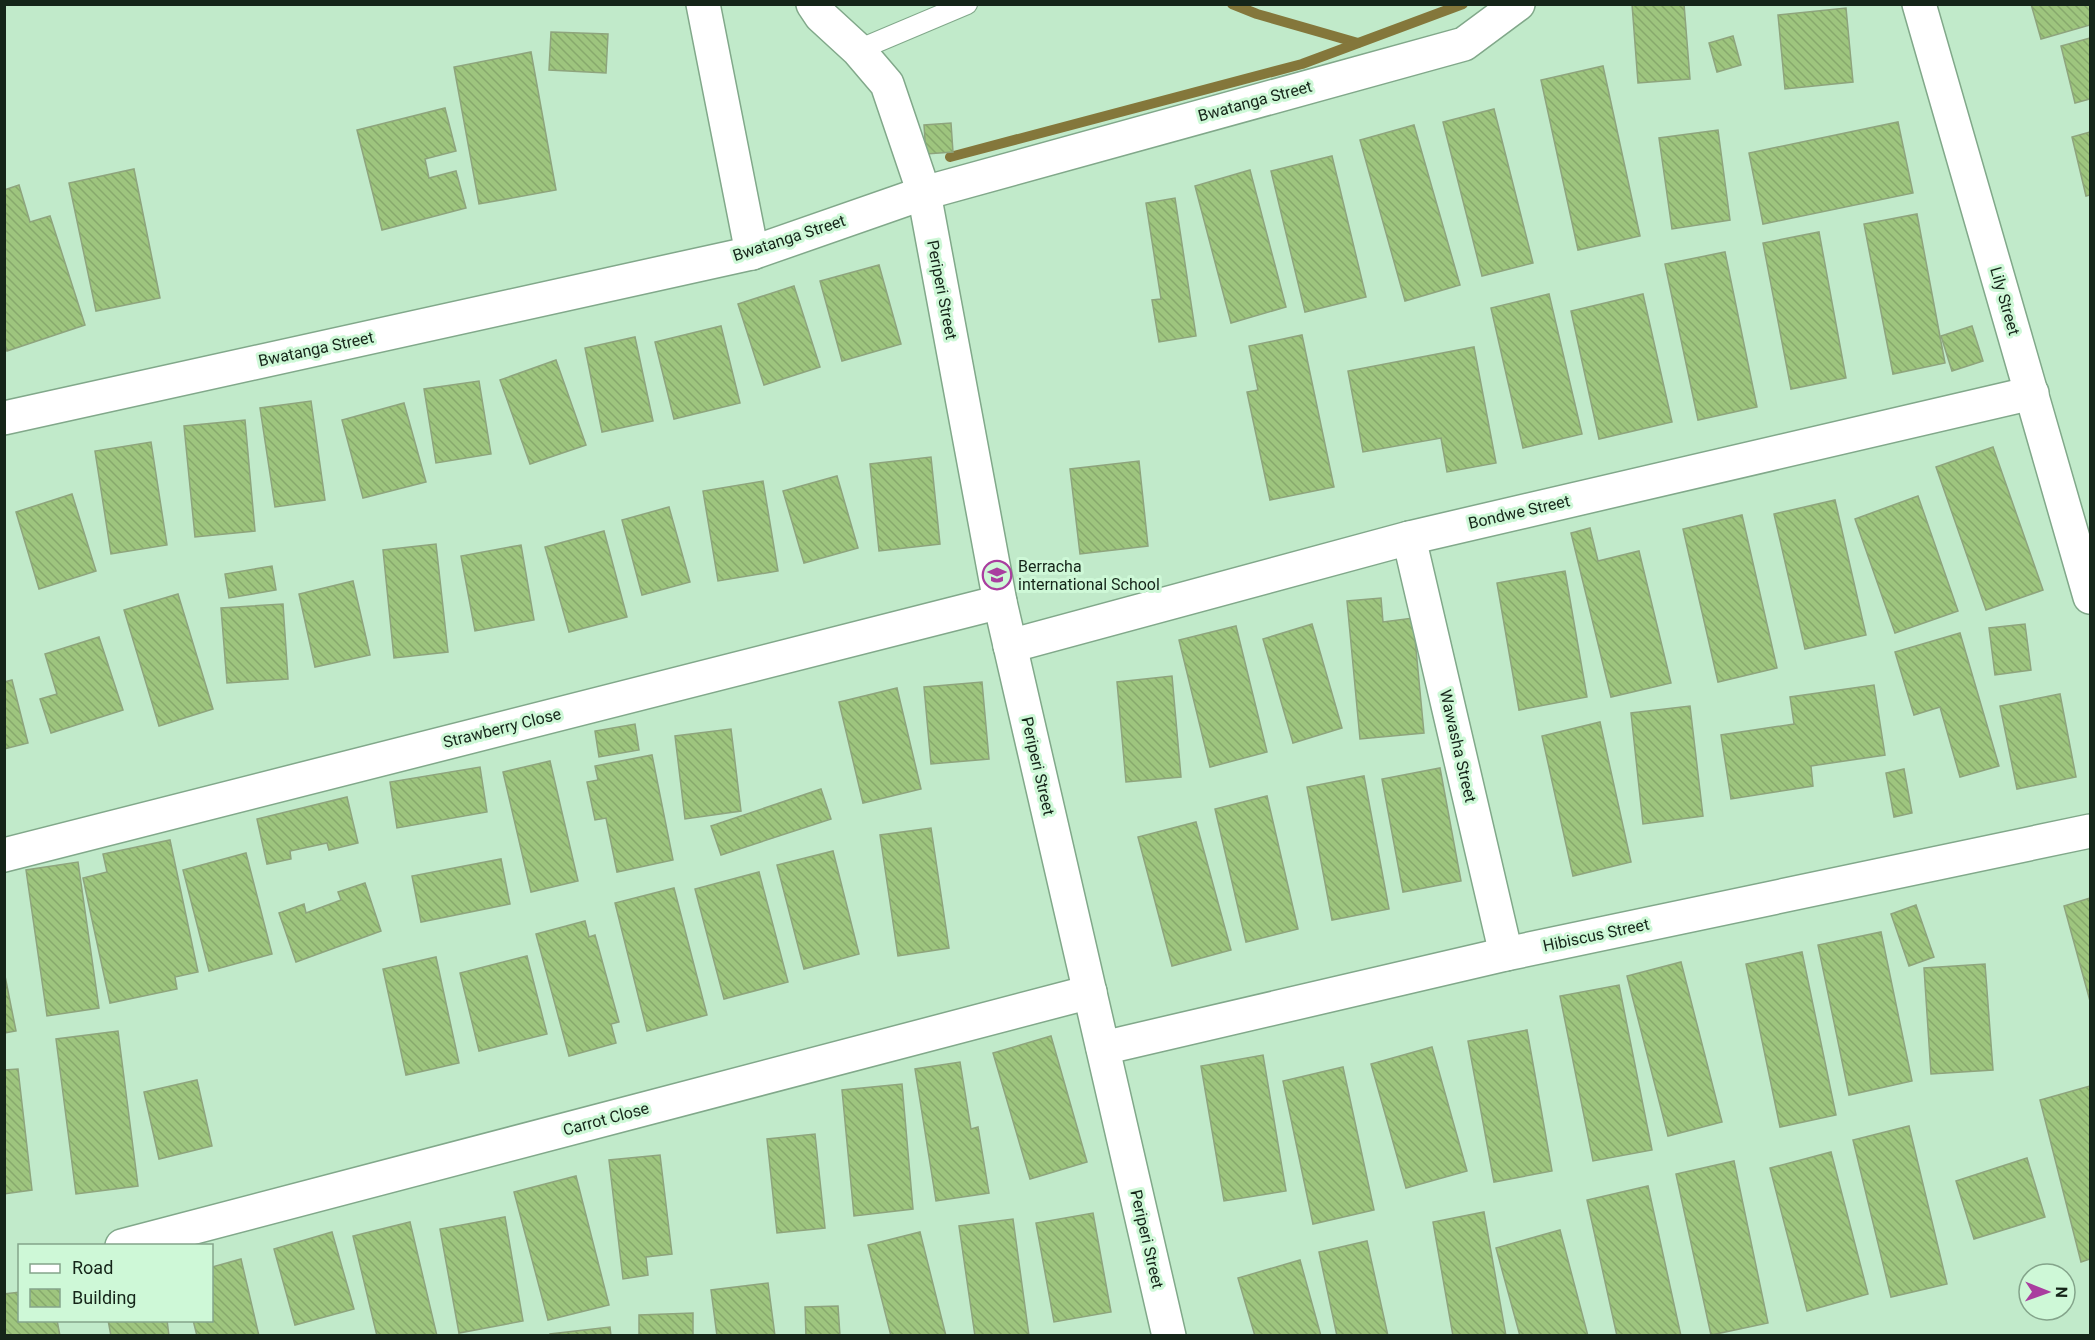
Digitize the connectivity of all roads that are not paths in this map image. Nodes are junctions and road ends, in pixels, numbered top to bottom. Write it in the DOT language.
graph roads {
  1 [pos="703,4"];
  2 [pos="813,4"];
  3 [pos="967,4"];
  4 [pos="1518,4"];
  5 [pos="1919,4"];
  6 [pos="858,50"];
  7 [pos="924,193"];
  8 [pos="752,253"];
  9 [pos="2032,393"];
  10 [pos="4,418"];
  11 [pos="1409,538"];
  12 [pos="2091,597"];
  13 [pos="1000,602"];
  14 [pos="1010,646"];
  15 [pos="2091,831"];
  16 [pos="4,855"];
  17 [pos="1506,954"];
  18 [pos="1090,992"];
  19 [pos="1103,1048"];
  20 [pos="126,1244"];
  21 [pos="1168,1335"];
  1 -- 8 [label="street"];
  2 -- 6 [label="street, Periperi Street"];
  3 -- 6 [label="lane"];
  4 -- 7 [label="street, Bwatanga Street"];
  5 -- 9 [label="street, Lily Street"];
  6 -- 7 [label="street, Periperi Street"];
  7 -- 8 [label="street, Bwatanga Street"];
  7 -- 13 [label="street, Periperi Street"];
  8 -- 10 [label="street, Bwatanga Street"];
  9 -- 11 [label="street, Bondwe Street"];
  9 -- 12 [label="street, Lily Street"];
  11 -- 14 [label="street, Bondwe Street"];
  11 -- 17 [label="street, Wawasha Street"];
  13 -- 14 [label="street, Periperi Street"];
  13 -- 16 [label="street, Strawberry Close"];
  14 -- 18 [label="street, Periperi Street"];
  15 -- 17 [label="street, Hibiscus Street"];
  17 -- 19 [label="street, Hibiscus Street"];
  18 -- 19 [label="street, Periperi Street"];
  18 -- 20 [label="street, Carrot Close"];
  19 -- 21 [label="street, Periperi Street"];
}
